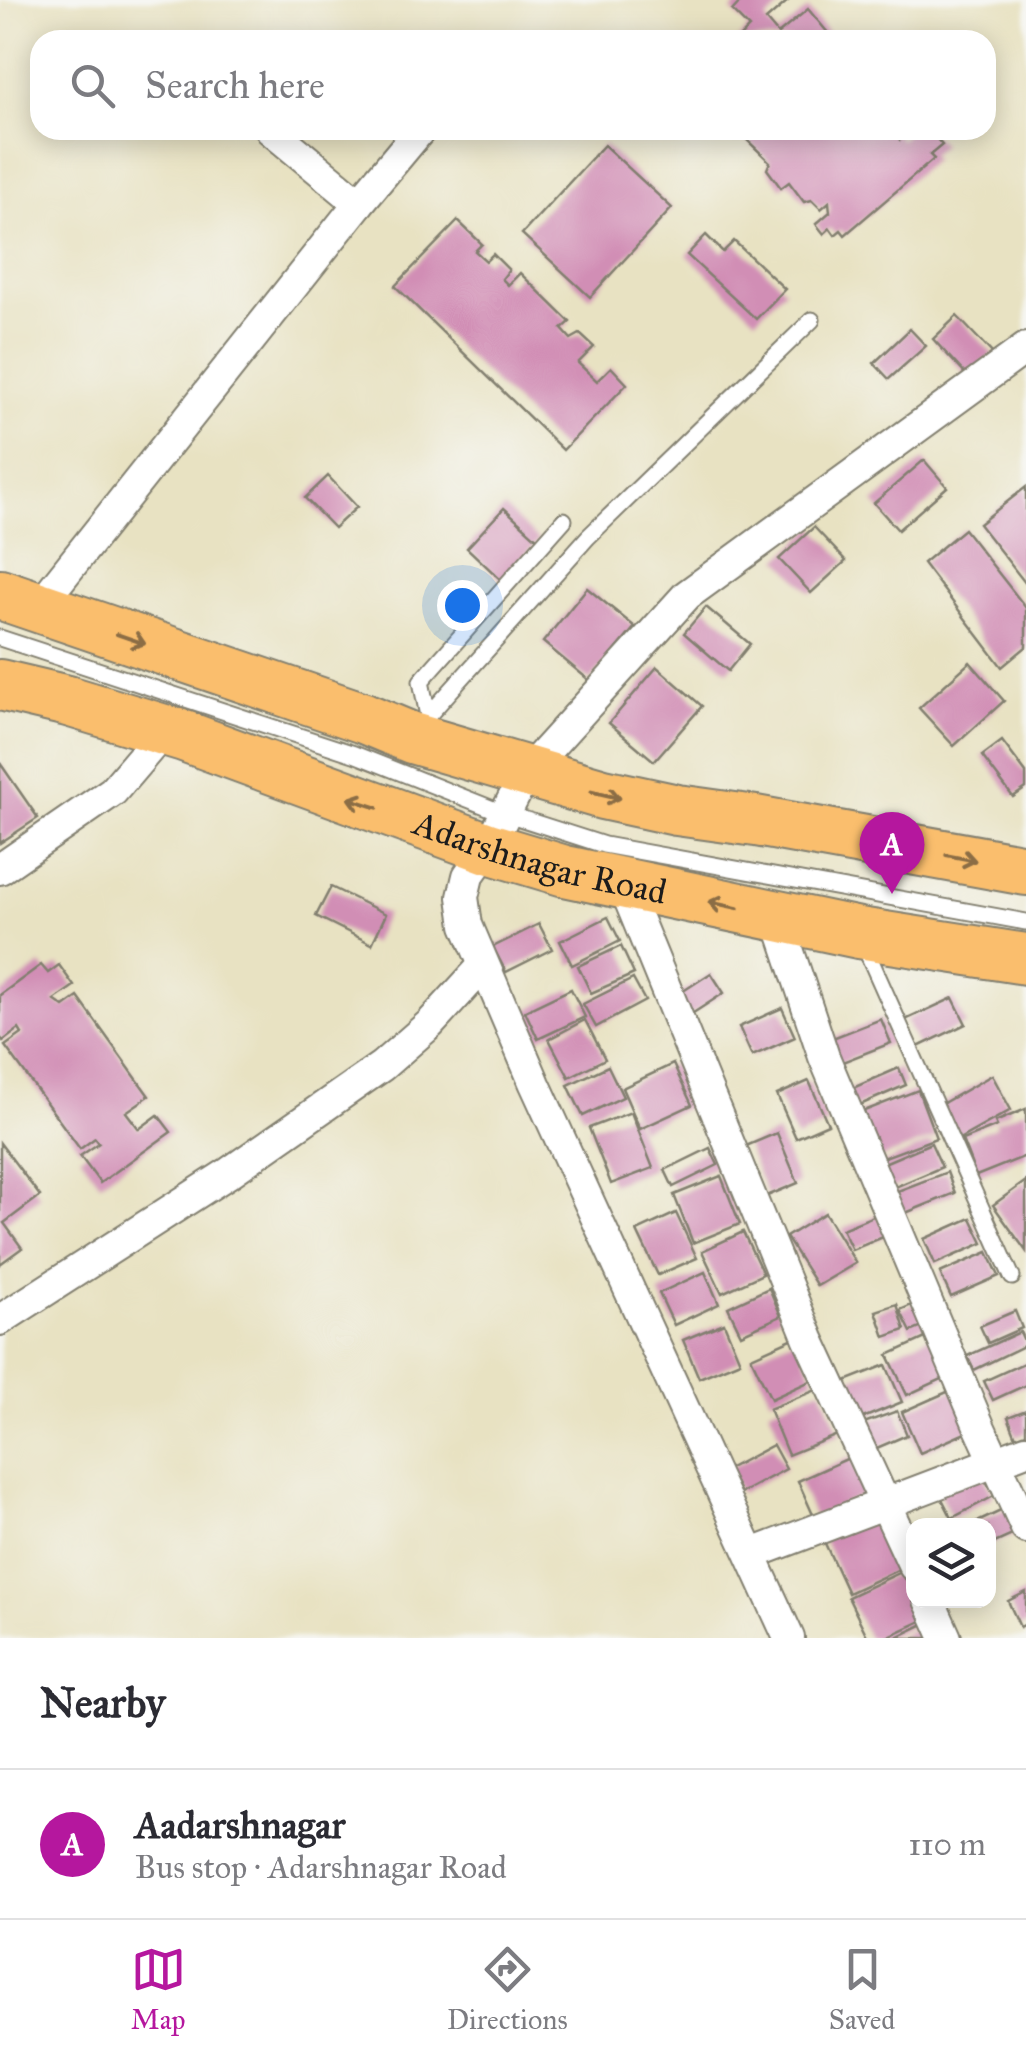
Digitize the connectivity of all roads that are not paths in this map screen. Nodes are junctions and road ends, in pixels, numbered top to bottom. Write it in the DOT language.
graph roads {
  1 [pos="283,140"];
  2 [pos="412,140"];
  3 [pos="359,203"];
  4 [pos="812,320"];
  5 [pos="1026,348"];
  6 [pos="564,520"];
  7 [pos="20,600"];
  8 [pos="0,638"];
  9 [pos="0,686"];
  10 [pos="420,727"];
  11 [pos="166,730"];
  12 [pos="506,811"];
  13 [pos="0,869"];
  14 [pos="1026,870"];
  15 [pos="623,884"];
  16 [pos="777,916"];
  17 [pos="1026,922"];
  18 [pos="858,932"];
  19 [pos="1026,959"];
  20 [pos="483,966"];
  21 [pos="1012,1277"];
  22 [pos="0,1320"];
  23 [pos="1026,1450"];
  24 [pos="996,1462"];
  25 [pos="885,1504"];
  26 [pos="1026,1528"];
  27 [pos="906,1549"];
  28 [pos="752,1554"];
  29 [pos="933,1608"];
  30 [pos="789,1638"];
  31 [pos="946,1638"];
  1 -- 3 [label="street"];
  2 -- 3 [label="street"];
  3 -- 7 [label="street"];
  4 -- 10 [label="lane"];
  5 -- 12 [label="street"];
  6 -- 10 [label="lane"];
  7 -- 10 [label="main road, one-way"];
  8 -- 12 [label="lane"];
  9 -- 11 [label="main road, Adarshnagar Road"];
  10 -- 12 [label="main road"];
  12 -- 11 [label="main road, Adarshnagar Road, one-way"];
  11 -- 13 [label="street"];
  12 -- 14 [label="main road, one-way"];
  12 -- 15 [label="main road, Adarshnagar Road"];
  12 -- 17 [label="lane"];
  12 -- 20 [label="street"];
  16 -- 15 [label="main road, Adarshnagar Road, one-way"];
  15 -- 25 [label="street"];
  16 -- 18 [label="main road, Adarshnagar Road"];
  16 -- 24 [label="street"];
  18 -- 19 [label="main road, Adarshnagar Road"];
  18 -- 21 [label="lane"];
  20 -- 22 [label="street"];
  20 -- 28 [label="street"];
  23 -- 24 [label="street"];
  24 -- 25 [label="street"];
  24 -- 26 [label="street"];
  25 -- 27 [label="street"];
  25 -- 28 [label="street"];
  28 -- 30 [label="street"];
  29 -- 31 [label="street"];
}
